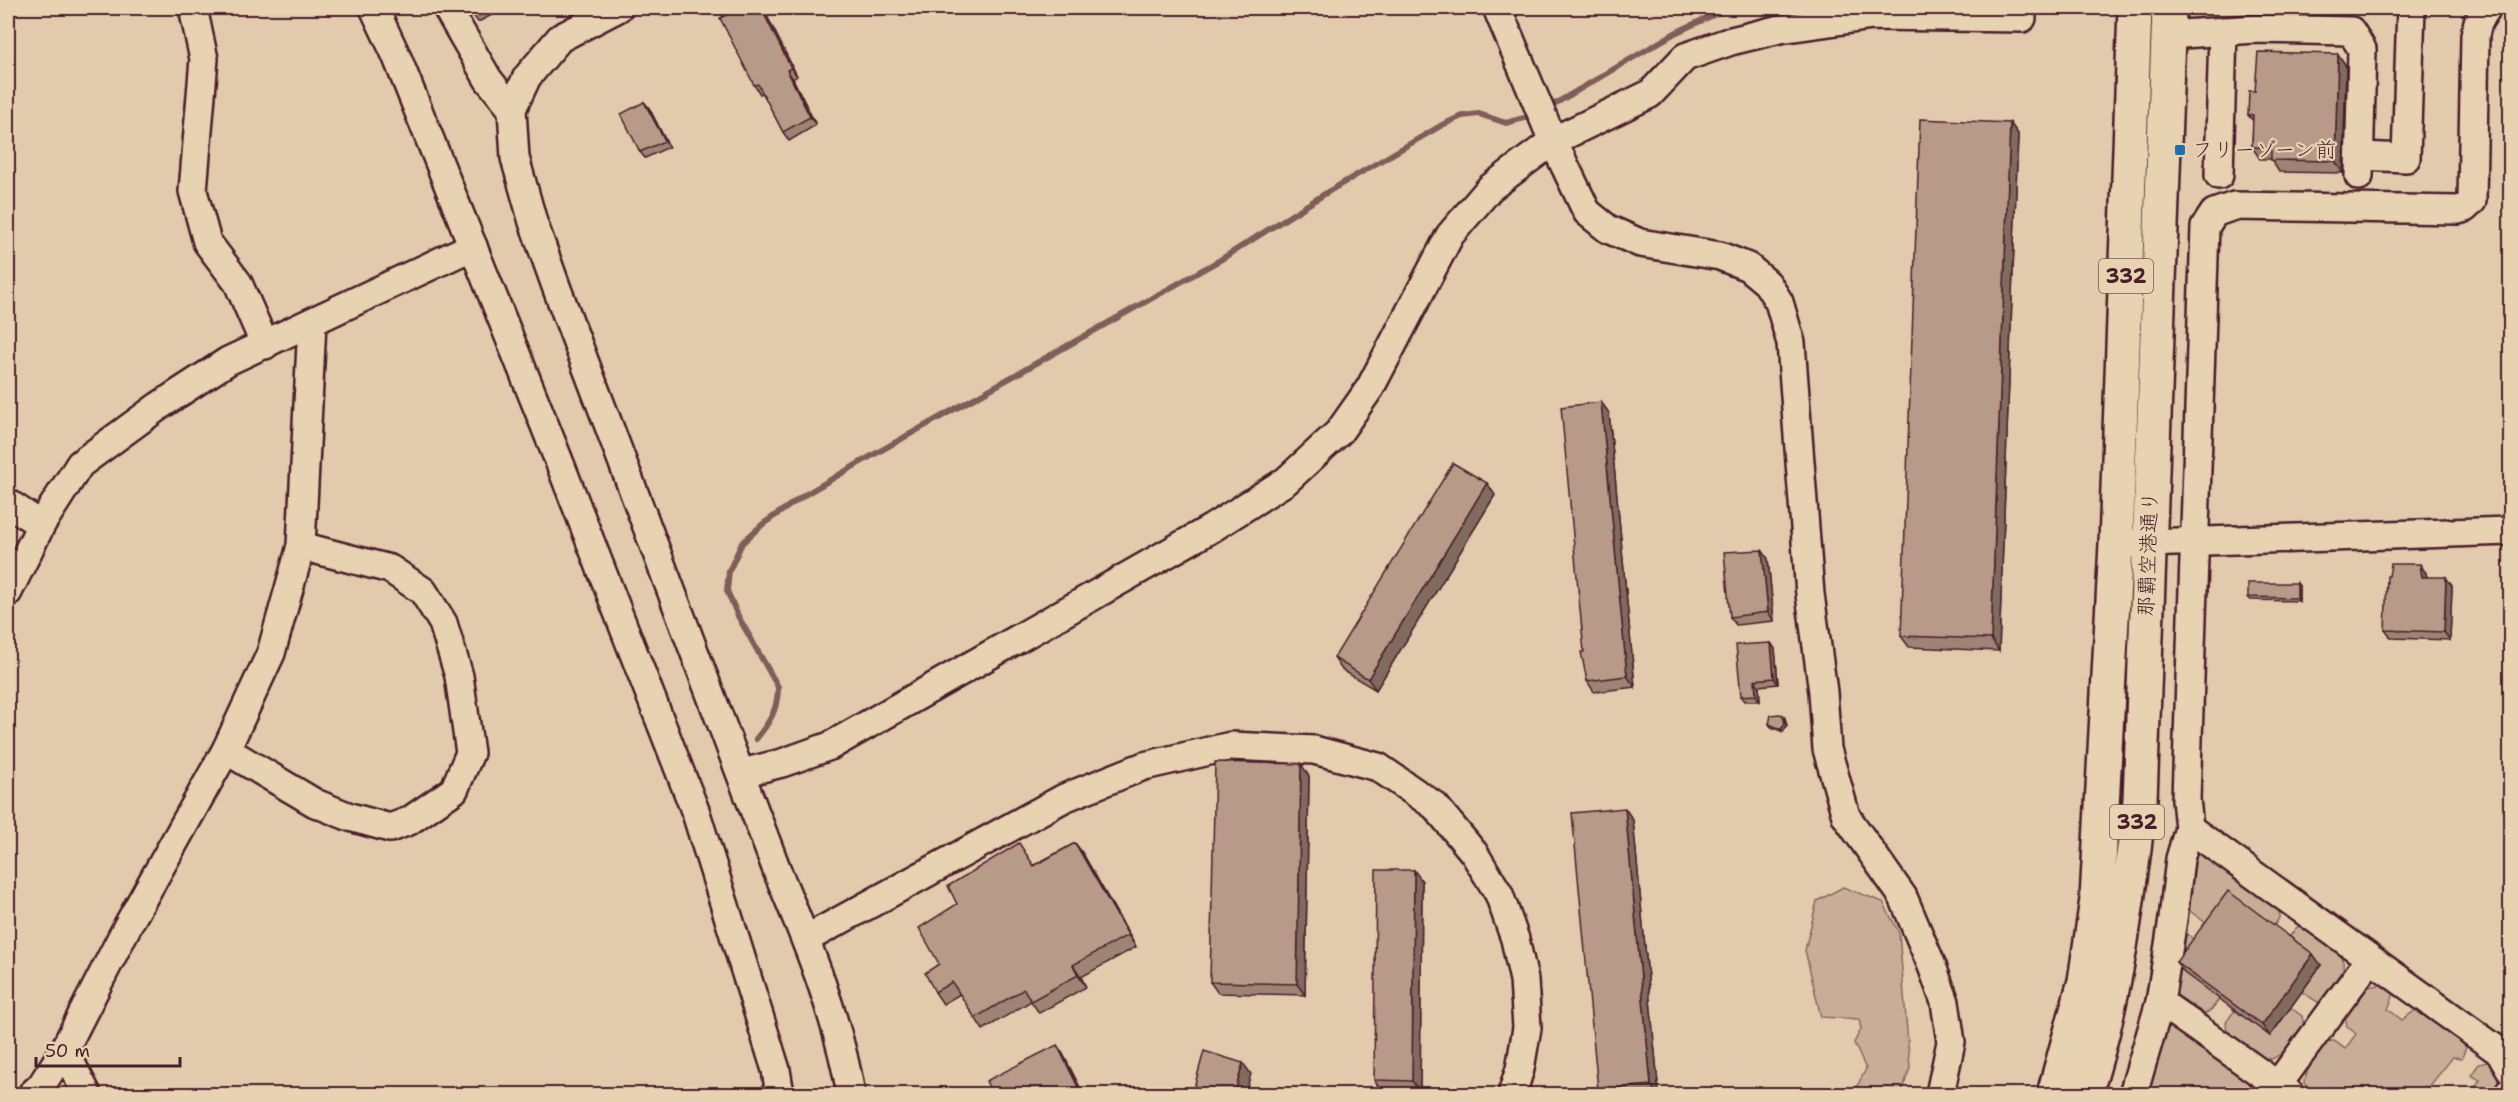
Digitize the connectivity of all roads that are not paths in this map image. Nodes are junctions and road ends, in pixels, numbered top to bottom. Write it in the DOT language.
graph roads {
  1 [pos="193,8"];
  2 [pos="374,8"];
  3 [pos="447,8"];
  4 [pos="618,8"];
  5 [pos="1497,8"];
  6 [pos="2136,8"];
  7 [pos="2411,8"];
  8 [pos="2487,8"];
  9 [pos="2022,18"];
  10 [pos="2352,19"];
  11 [pos="2168,21"];
  12 [pos="2223,31"];
  13 [pos="512,109"];
  14 [pos="1552,141"];
  15 [pos="2219,175"];
  16 [pos="473,246"];
  17 [pos="312,323"];
  18 [pos="265,345"];
  19 [pos="8,503"];
  20 [pos="41,525"];
  21 [pos="2511,531"];
  22 [pos="2193,541"];
  23 [pos="2148,543"];
  24 [pos="2116,544"];
  25 [pos="301,546"];
  26 [pos="8,592"];
  27 [pos="226,750"];
  28 [pos="742,773"];
  29 [pos="2190,828"];
  30 [pos="806,939"];
  31 [pos="2370,959"];
  32 [pos="2160,1002"];
  33 [pos="64,1050"];
  34 [pos="2511,1069"];
  35 [pos="2280,1092"];
  36 [pos="32,1095"];
  37 [pos="87,1095"];
  38 [pos="780,1095"];
  39 [pos="851,1095"];
  40 [pos="1512,1095"];
  41 [pos="1940,1095"];
  42 [pos="2054,1095"];
  43 [pos="2085,1095"];
  44 [pos="2133,1095"];
  1 -- 18 [label="lane"];
  2 -- 16 [label="lane"];
  3 -- 13 [label="lane"];
  4 -- 13 [label="lane"];
  5 -- 14 [label="lane"];
  6 -- 24 [label="highway, 那覇空港通り / 332"];
  7 -- 10 [label="lane"];
  8 -- 22 [label="lane"];
  9 -- 14 [label="lane"];
  10 -- 12 [label="lane"];
  11 -- 12 [label="lane"];
  11 -- 23 [label="highway, 那覇空港通り / 332"];
  12 -- 15 [label="lane"];
  13 -- 28 [label="lane"];
  14 -- 28 [label="lane"];
  14 -- 41 [label="lane"];
  16 -- 17 [label="lane"];
  16 -- 38 [label="lane"];
  17 -- 18 [label="lane"];
  17 -- 25 [label="lane"];
  18 -- 20 [label="lane"];
  19 -- 20 [label="lane"];
  20 -- 26 [label="lane"];
  21 -- 22 [label="lane"];
  22 -- 23 [label="lane"];
  22 -- 29 [label="lane"];
  23 -- 24 [label="lane"];
  23 -- 43 [label="highway, 那覇空港通り / 332"];
  24 -- 42 [label="highway, 那覇空港通り / 332"];
  25 -- 27 [label="lane"];
  25 -- 27 [label="lane"];
  27 -- 33 [label="lane"];
  28 -- 30 [label="lane"];
  29 -- 31 [label="lane"];
  29 -- 32 [label="lane"];
  30 -- 39 [label="lane"];
  30 -- 40 [label="lane"];
  31 -- 34 [label="lane"];
  31 -- 35 [label="lane"];
  32 -- 35 [label="lane"];
  32 -- 44 [label="lane"];
  33 -- 36 [label="lane"];
  33 -- 37 [label="lane"];
}
